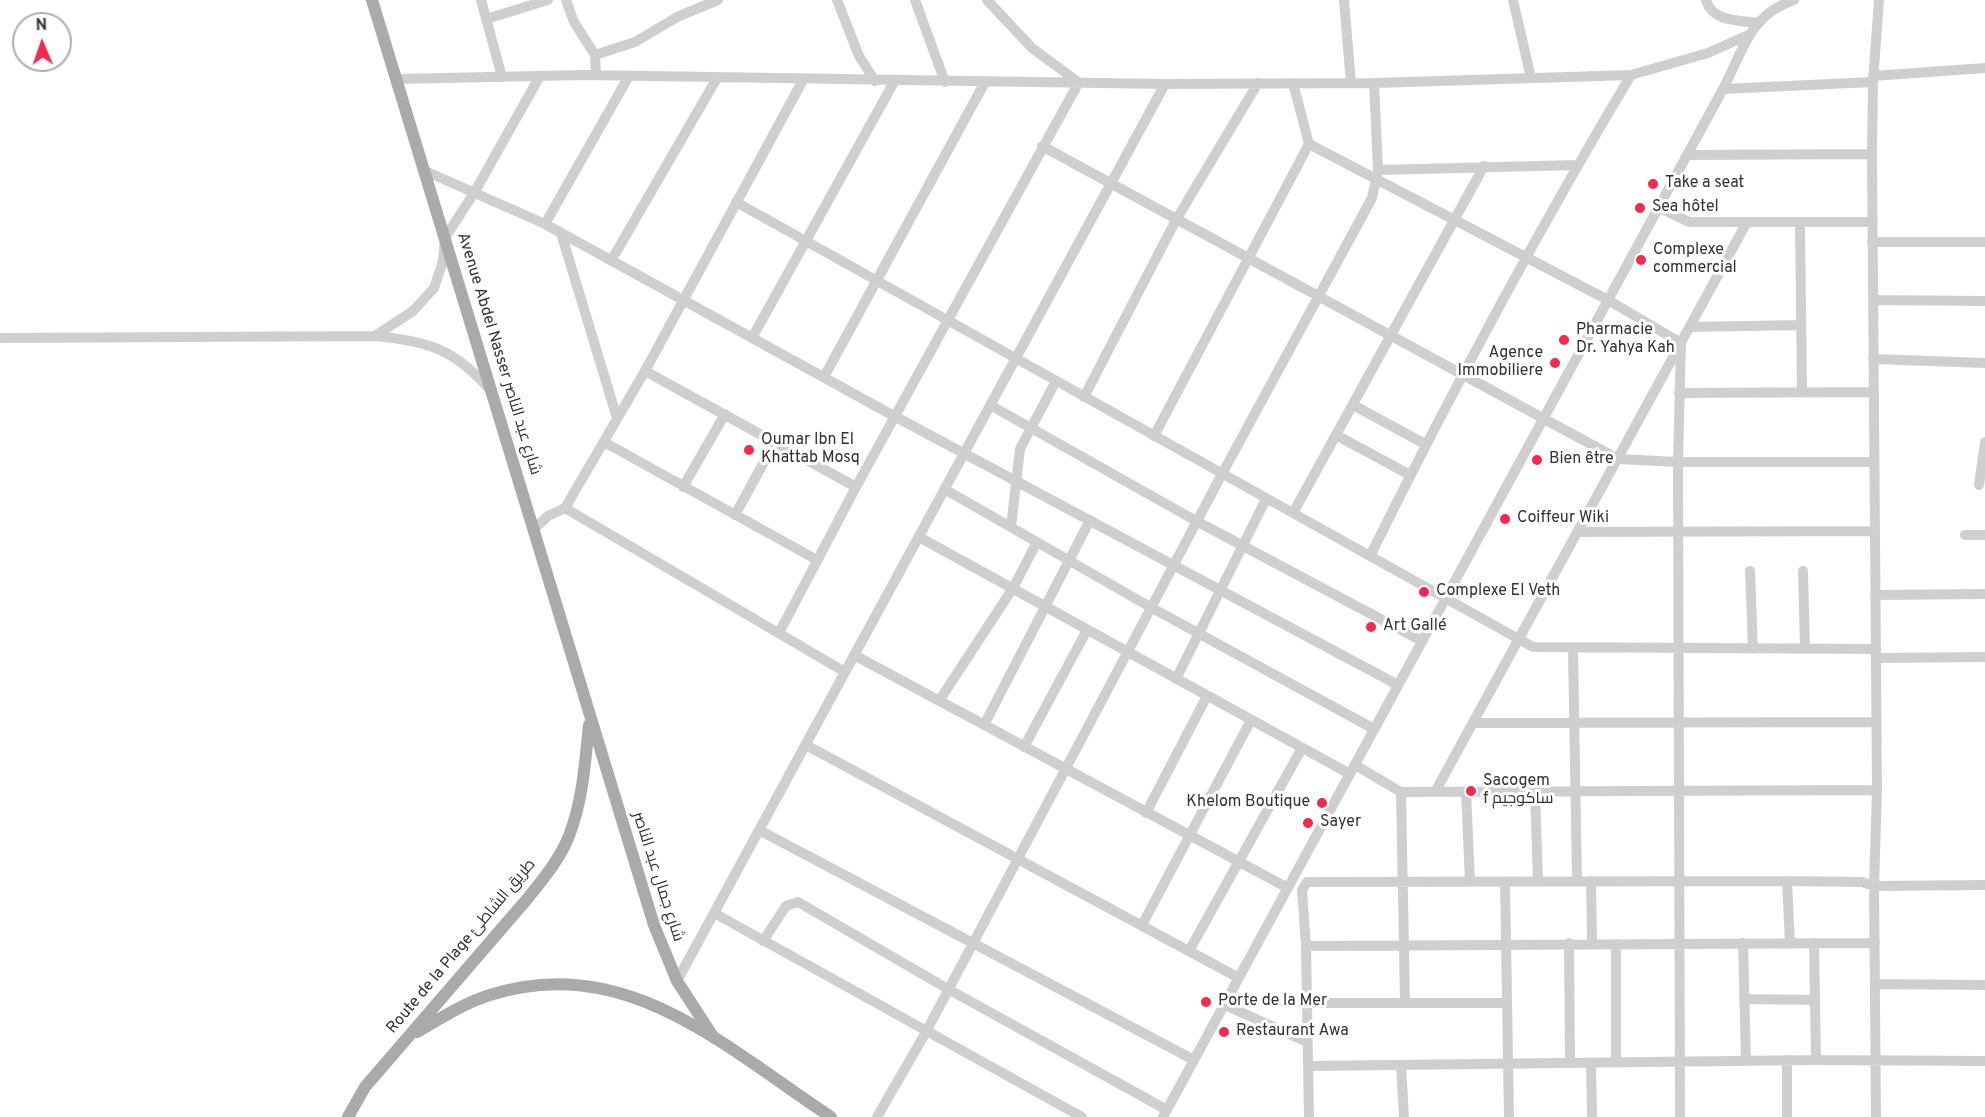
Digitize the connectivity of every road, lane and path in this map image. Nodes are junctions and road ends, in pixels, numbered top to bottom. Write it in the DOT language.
graph roads {
  1 [pos="372,0"];
  2 [pos="481,0"];
  3 [pos="548,0"];
  4 [pos="566,0"];
  5 [pos="718,0"];
  6 [pos="837,0"];
  7 [pos="915,0"];
  8 [pos="987,0"];
  9 [pos="1344,0"];
  10 [pos="1513,0"];
  11 [pos="1706,0"];
  12 [pos="1794,0"];
  13 [pos="1879,0"];
  14 [pos="486,19"];
  15 [pos="1758,23"];
  16 [pos="1748,35"];
  17 [pos="595,55"];
  18 [pos="1985,68"];
  19 [pos="596,75"];
  20 [pos="1631,75"];
  21 [pos="540,76"];
  22 [pos="629,76"];
  23 [pos="502,77"];
  24 [pos="717,78"];
  25 [pos="1531,78"];
  26 [pos="397,79"];
  27 [pos="1873,79"];
  28 [pos="803,80"];
  29 [pos="875,81"];
  30 [pos="894,82"];
  31 [pos="945,82"];
  32 [pos="985,82"];
  33 [pos="1079,82"];
  34 [pos="1258,83"];
  35 [pos="1293,83"];
  36 [pos="1351,83"];
  37 [pos="1374,83"];
  38 [pos="1165,84"];
  39 [pos="1723,89"];
  40 [pos="1309,144"];
  41 [pos="1042,146"];
  42 [pos="1872,154"];
  43 [pos="1687,155"];
  44 [pos="1577,165"];
  45 [pos="1484,166"];
  46 [pos="423,170"];
  47 [pos="1378,174"];
  48 [pos="1111,185"];
  49 [pos="474,193"];
  50 [pos="736,202"];
  51 [pos="1658,207"];
  52 [pos="1176,220"];
  53 [pos="1456,220"];
  54 [pos="1747,222"];
  55 [pos="1800,222"];
  56 [pos="1872,222"];
  57 [pos="545,225"];
  58 [pos="561,233"];
  59 [pos="445,238"];
  60 [pos="807,242"];
  61 [pos="1872,242"];
  62 [pos="1985,242"];
  63 [pos="1526,256"];
  64 [pos="1246,258"];
  65 [pos="611,261"];
  66 [pos="877,281"];
  67 [pos="1318,297"];
  68 [pos="683,300"];
  69 [pos="1608,300"];
  70 [pos="1873,300"];
  71 [pos="1985,300"];
  72 [pos="946,320"];
  73 [pos="1801,325"];
  74 [pos="1690,327"];
  75 [pos="375,336"];
  76 [pos="1391,336"];
  77 [pos="0,338"];
  78 [pos="752,338"];
  79 [pos="1681,343"];
  80 [pos="1016,358"];
  81 [pos="1873,359"];
  82 [pos="1984,364"];
  83 [pos="645,371"];
  84 [pos="1465,374"];
  85 [pos="824,377"];
  86 [pos="1056,381"];
  87 [pos="1874,392"];
  88 [pos="1679,393"];
  89 [pos="1802,393"];
  90 [pos="495,396"];
  91 [pos="1084,397"];
  92 [pos="990,405"];
  93 [pos="1353,405"];
  94 [pos="724,414"];
  95 [pos="894,416"];
  96 [pos="617,418"];
  97 [pos="1544,418"];
  98 [pos="1031,428"];
  99 [pos="1336,435"];
  100 [pos="1154,436"];
  101 [pos="604,442"];
  102 [pos="776,442"];
  103 [pos="1985,442"];
  104 [pos="1425,444"];
  105 [pos="964,452"];
  106 [pos="1618,459"];
  107 [pos="1678,462"];
  108 [pos="1874,462"];
  109 [pos="1222,474"];
  110 [pos="1410,475"];
  111 [pos="1018,481"];
  112 [pos="1979,485"];
  113 [pos="683,487"];
  114 [pos="856,487"];
  115 [pos="946,490"];
  116 [pos="1266,499"];
  117 [pos="565,508"];
  118 [pos="1293,513"];
  119 [pos="735,515"];
  120 [pos="1090,520"];
  121 [pos="1198,522"];
  122 [pos="1011,527"];
  123 [pos="535,528"];
  124 [pos="1875,531"];
  125 [pos="1577,532"];
  126 [pos="1678,532"];
  127 [pos="1965,535"];
  128 [pos="1985,535"];
  129 [pos="919,537"];
  130 [pos="1036,542"];
  131 [pos="1244,547"];
  132 [pos="1370,556"];
  133 [pos="817,560"];
  134 [pos="1070,561"];
  135 [pos="1174,565"];
  136 [pos="1750,571"];
  137 [pos="1803,571"];
  138 [pos="1013,588"];
  139 [pos="1221,590"];
  140 [pos="1985,594"];
  141 [pos="1875,595"];
  142 [pos="1444,598"];
  143 [pos="1046,607"];
  144 [pos="1152,608"];
  145 [pos="1087,630"];
  146 [pos="779,633"];
  147 [pos="1199,633"];
  148 [pos="1519,639"];
  149 [pos="1422,641"];
  150 [pos="1573,649"];
  151 [pos="1678,649"];
  152 [pos="1753,649"];
  153 [pos="1805,649"];
  154 [pos="1129,653"];
  155 [pos="1876,653"];
  156 [pos="854,655"];
  157 [pos="1985,657"];
  158 [pos="845,672"];
  159 [pos="1176,679"];
  160 [pos="1398,686"];
  161 [pos="1207,696"];
  162 [pos="939,701"];
  163 [pos="590,717"];
  164 [pos="1251,720"];
  165 [pos="1876,722"];
  166 [pos="1473,723"];
  167 [pos="1574,723"];
  168 [pos="1678,723"];
  169 [pos="984,725"];
  170 [pos="1374,729"];
  171 [pos="806,745"];
  172 [pos="1024,747"];
  173 [pos="1302,748"];
  174 [pos="1066,770"];
  175 [pos="1352,770"];
  176 [pos="1877,790"];
  177 [pos="1535,791"];
  178 [pos="1576,791"];
  179 [pos="1679,791"];
  180 [pos="1401,792"];
  181 [pos="1435,792"];
  182 [pos="1466,792"];
  183 [pos="1146,813"];
  184 [pos="759,830"];
  185 [pos="1190,836"];
  186 [pos="1018,859"];
  187 [pos="1239,862"];
  188 [pos="1577,881"];
  189 [pos="1591,881"];
  190 [pos="1679,881"];
  191 [pos="1787,881"];
  192 [pos="1403,882"];
  193 [pos="1470,882"];
  194 [pos="1505,882"];
  195 [pos="1538,882"];
  196 [pos="1985,885"];
  197 [pos="1874,886"];
  198 [pos="1288,888"];
  199 [pos="714,913"];
  200 [pos="1142,926"];
  201 [pos="763,941"];
  202 [pos="973,943"];
  203 [pos="1404,943"];
  204 [pos="1569,943"];
  205 [pos="1790,943"];
  206 [pos="1814,943"];
  207 [pos="1875,943"];
  208 [pos="1507,944"];
  209 [pos="1592,944"];
  210 [pos="1616,944"];
  211 [pos="1679,944"];
  212 [pos="1743,944"];
  213 [pos="1306,946"];
  214 [pos="1189,951"];
  215 [pos="1239,978"];
  216 [pos="677,981"];
  217 [pos="1875,984"];
  218 [pos="1985,985"];
  219 [pos="948,989"];
  220 [pos="1744,999"];
  221 [pos="1815,999"];
  222 [pos="1307,1003"];
  223 [pos="1405,1003"];
  224 [pos="1507,1003"];
  225 [pos="1224,1005"];
  226 [pos="926,1032"];
  227 [pos="406,1038"];
  228 [pos="714,1038"];
  229 [pos="1307,1042"];
  230 [pos="1194,1060"];
  231 [pos="1787,1060"];
  232 [pos="1816,1060"];
  233 [pos="1875,1060"];
  234 [pos="1746,1061"];
  235 [pos="1985,1061"];
  236 [pos="1616,1062"];
  237 [pos="1680,1062"];
  238 [pos="1570,1063"];
  239 [pos="1591,1063"];
  240 [pos="1508,1064"];
  241 [pos="1401,1065"];
  242 [pos="1308,1066"];
  243 [pos="1165,1113"];
  244 [pos="348,1117"];
  245 [pos="831,1117"];
  246 [pos="877,1117"];
  247 [pos="1082,1117"];
  248 [pos="1309,1117"];
  249 [pos="1404,1117"];
  250 [pos="1509,1117"];
  251 [pos="1592,1117"];
  252 [pos="1680,1117"];
  253 [pos="1787,1117"];
  254 [pos="1876,1117"];
  1 -- 26 [label="main road, Avenue Abdel Nasser شارع عبد الناصر"];
  2 -- 14 [label="street"];
  3 -- 14 [label="street"];
  4 -- 17 [label="street"];
  5 -- 17 [label="street"];
  6 -- 29 [label="street"];
  7 -- 31 [label="street"];
  8 -- 33 [label="street"];
  9 -- 36 [label="street"];
  10 -- 25 [label="street"];
  11 -- 15 [label="street"];
  12 -- 15 [label="street"];
  13 -- 27 [label="street"];
  14 -- 23 [label="street"];
  15 -- 16 [label="street"];
  16 -- 20 [label="street"];
  16 -- 39 [label="street"];
  17 -- 19 [label="street"];
  18 -- 27 [label="street"];
  19 -- 21 [label="street"];
  19 -- 22 [label="street"];
  20 -- 25 [label="street"];
  20 -- 44 [label="street"];
  21 -- 23 [label="street"];
  21 -- 49 [label="street"];
  22 -- 24 [label="street"];
  22 -- 57 [label="street"];
  23 -- 26 [label="street"];
  24 -- 28 [label="street"];
  24 -- 65 [label="street"];
  25 -- 37 [label="street"];
  26 -- 46 [label="main road, Avenue Abdel Nasser شارع عبد الناصر"];
  27 -- 39 [label="street"];
  27 -- 42 [label="street"];
  28 -- 29 [label="street"];
  28 -- 50 [label="street"];
  29 -- 30 [label="street"];
  30 -- 31 [label="street"];
  30 -- 60 [label="street"];
  31 -- 32 [label="street"];
  32 -- 33 [label="street"];
  32 -- 66 [label="street"];
  33 -- 38 [label="street"];
  33 -- 41 [label="street"];
  34 -- 35 [label="street"];
  34 -- 38 [label="street"];
  34 -- 52 [label="street"];
  35 -- 36 [label="street"];
  35 -- 40 [label="street"];
  36 -- 37 [label="street"];
  37 -- 47 [label="street"];
  38 -- 48 [label="street"];
  39 -- 43 [label="street"];
  40 -- 47 [label="street"];
  40 -- 64 [label="street"];
  41 -- 48 [label="street"];
  41 -- 72 [label="street"];
  42 -- 43 [label="street"];
  42 -- 56 [label="street"];
  43 -- 51 [label="street"];
  44 -- 45 [label="street"];
  44 -- 63 [label="street"];
  45 -- 47 [label="street"];
  45 -- 53 [label="street"];
  46 -- 49 [label="street"];
  46 -- 59 [label="main road, Avenue Abdel Nasser شارع عبد الناصر"];
  47 -- 53 [label="street"];
  47 -- 67 [label="street"];
  48 -- 52 [label="street"];
  48 -- 80 [label="street"];
  49 -- 57 [label="street"];
  49 -- 59 [label="street"];
  50 -- 60 [label="street"];
  50 -- 68 [label="street"];
  51 -- 54 [label="street"];
  51 -- 69 [label="street"];
  52 -- 64 [label="street"];
  52 -- 91 [label="street"];
  53 -- 63 [label="street"];
  53 -- 76 [label="street"];
  54 -- 55 [label="street"];
  54 -- 74 [label="street"];
  55 -- 56 [label="street"];
  55 -- 73 [label="street"];
  56 -- 61 [label="street"];
  57 -- 58 [label="street"];
  58 -- 65 [label="street"];
  58 -- 96 [label="street"];
  59 -- 75 [label="street"];
  59 -- 90 [label="main road, Avenue Abdel Nasser شارع عبد الناصر"];
  60 -- 66 [label="street"];
  60 -- 78 [label="street"];
  61 -- 62 [label="street"];
  61 -- 70 [label="street"];
  63 -- 69 [label="street"];
  63 -- 84 [label="street"];
  64 -- 67 [label="street"];
  64 -- 100 [label="street"];
  65 -- 68 [label="street"];
  66 -- 72 [label="street"];
  66 -- 85 [label="street"];
  67 -- 76 [label="street"];
  67 -- 109 [label="street"];
  68 -- 78 [label="street"];
  68 -- 83 [label="street"];
  69 -- 79 [label="street"];
  69 -- 97 [label="street"];
  70 -- 71 [label="street"];
  70 -- 81 [label="street"];
  72 -- 80 [label="street"];
  72 -- 95 [label="street"];
  73 -- 74 [label="street"];
  73 -- 89 [label="street"];
  74 -- 79 [label="street"];
  75 -- 77 [label="street"];
  75 -- 90 [label="street"];
  76 -- 84 [label="street"];
  76 -- 93 [label="street"];
  78 -- 85 [label="street"];
  79 -- 88 [label="street"];
  79 -- 106 [label="street"];
  80 -- 86 [label="street"];
  80 -- 92 [label="street"];
  81 -- 82 [label="street"];
  81 -- 87 [label="street"];
  83 -- 94 [label="street"];
  83 -- 96 [label="street"];
  84 -- 97 [label="street"];
  84 -- 104 [label="street"];
  85 -- 95 [label="street"];
  86 -- 91 [label="street"];
  86 -- 98 [label="street"];
  87 -- 89 [label="street"];
  87 -- 108 [label="street"];
  88 -- 89 [label="street"];
  88 -- 107 [label="street"];
  90 -- 123 [label="main road, Avenue Abdel Nasser شارع عبد الناصر"];
  91 -- 100 [label="street"];
  92 -- 98 [label="street"];
  92 -- 105 [label="street"];
  93 -- 99 [label="street"];
  93 -- 104 [label="street"];
  94 -- 102 [label="street"];
  94 -- 113 [label="street"];
  95 -- 105 [label="street"];
  95 -- 114 [label="street"];
  96 -- 101 [label="street"];
  97 -- 106 [label="street"];
  97 -- 142 [label="street"];
  98 -- 111 [label="street"];
  98 -- 121 [label="street"];
  99 -- 110 [label="street"];
  99 -- 118 [label="street"];
  100 -- 109 [label="street"];
  101 -- 113 [label="street"];
  101 -- 117 [label="street"];
  102 -- 114 [label="street"];
  102 -- 119 [label="street"];
  103 -- 112 [label="street"];
  104 -- 110 [label="street"];
  105 -- 111 [label="street"];
  105 -- 115 [label="street"];
  106 -- 107 [label="street"];
  106 -- 125 [label="street"];
  107 -- 108 [label="street"];
  107 -- 126 [label="street"];
  108 -- 124 [label="street"];
  109 -- 116 [label="street"];
  109 -- 121 [label="street"];
  110 -- 132 [label="street"];
  111 -- 120 [label="street"];
  111 -- 122 [label="street"];
  113 -- 119 [label="street"];
  114 -- 133 [label="street"];
  115 -- 122 [label="street"];
  115 -- 129 [label="street"];
  116 -- 118 [label="street"];
  116 -- 131 [label="street"];
  117 -- 123 [label="street"];
  117 -- 146 [label="street"];
  118 -- 132 [label="street"];
  119 -- 133 [label="street"];
  120 -- 134 [label="street"];
  120 -- 135 [label="street"];
  121 -- 131 [label="street"];
  121 -- 135 [label="street"];
  122 -- 130 [label="street"];
  123 -- 163 [label="main road, Avenue Abdel Nasser شارع عبد الناصر"];
  124 -- 126 [label="street"];
  124 -- 141 [label="street"];
  125 -- 126 [label="street"];
  125 -- 148 [label="street"];
  126 -- 151 [label="street"];
  127 -- 128 [label="street"];
  129 -- 138 [label="street"];
  129 -- 156 [label="street"];
  130 -- 134 [label="street"];
  130 -- 138 [label="street"];
  131 -- 139 [label="street"];
  131 -- 149 [label="street"];
  132 -- 142 [label="street"];
  133 -- 146 [label="street"];
  134 -- 143 [label="street"];
  134 -- 144 [label="street"];
  135 -- 139 [label="street"];
  135 -- 144 [label="street"];
  136 -- 152 [label="street"];
  137 -- 153 [label="street"];
  138 -- 143 [label="street"];
  138 -- 162 [label="street"];
  139 -- 147 [label="street"];
  139 -- 160 [label="street"];
  140 -- 141 [label="street"];
  141 -- 155 [label="street"];
  142 -- 148 [label="street"];
  142 -- 149 [label="street"];
  143 -- 145 [label="street"];
  143 -- 169 [label="street"];
  144 -- 147 [label="street"];
  144 -- 154 [label="street"];
  145 -- 154 [label="street"];
  145 -- 172 [label="street"];
  146 -- 158 [label="street"];
  147 -- 159 [label="street"];
  147 -- 170 [label="street"];
  148 -- 150 [label="street"];
  148 -- 166 [label="street"];
  149 -- 160 [label="street"];
  150 -- 151 [label="street"];
  150 -- 167 [label="street"];
  151 -- 152 [label="street"];
  151 -- 168 [label="street"];
  152 -- 153 [label="street"];
  153 -- 155 [label="street"];
  154 -- 159 [label="street"];
  154 -- 174 [label="street"];
  155 -- 157 [label="street"];
  155 -- 165 [label="street"];
  156 -- 158 [label="street"];
  156 -- 162 [label="street"];
  158 -- 171 [label="street"];
  159 -- 161 [label="street"];
  160 -- 170 [label="street"];
  161 -- 164 [label="street"];
  161 -- 183 [label="street"];
  162 -- 169 [label="street"];
  163 -- 216 [label="main road, شارع جمال عبد الناصر"];
  163 -- 227 [label="main road, Route de la Plage طريق الشاطئ"];
  164 -- 173 [label="street"];
  164 -- 185 [label="street"];
  165 -- 168 [label="street"];
  165 -- 176 [label="street"];
  166 -- 167 [label="street"];
  166 -- 181 [label="street"];
  167 -- 168 [label="street"];
  167 -- 178 [label="street"];
  168 -- 179 [label="street"];
  169 -- 172 [label="street"];
  170 -- 175 [label="street"];
  171 -- 184 [label="street"];
  171 -- 186 [label="street"];
  172 -- 174 [label="street"];
  173 -- 175 [label="street"];
  173 -- 187 [label="street"];
  174 -- 183 [label="street"];
  174 -- 186 [label="street"];
  175 -- 180 [label="street"];
  175 -- 198 [label="street"];
  176 -- 179 [label="street"];
  176 -- 197 [label="street"];
  177 -- 178 [label="street"];
  177 -- 182 [label="street"];
  177 -- 195 [label="street"];
  178 -- 179 [label="street"];
  178 -- 188 [label="street"];
  179 -- 190 [label="street"];
  180 -- 181 [label="street"];
  180 -- 192 [label="street"];
  181 -- 182 [label="street"];
  182 -- 193 [label="street"];
  183 -- 185 [label="street"];
  184 -- 199 [label="street"];
  184 -- 202 [label="street"];
  185 -- 187 [label="street"];
  185 -- 200 [label="street"];
  186 -- 200 [label="street"];
  186 -- 202 [label="street"];
  187 -- 198 [label="street"];
  187 -- 214 [label="street"];
  188 -- 189 [label="street"];
  188 -- 195 [label="street"];
  189 -- 190 [label="street"];
  189 -- 209 [label="street"];
  190 -- 191 [label="street"];
  190 -- 211 [label="street"];
  191 -- 197 [label="street"];
  191 -- 205 [label="street"];
  192 -- 193 [label="street"];
  192 -- 203 [label="street"];
  192 -- 213 [label="street"];
  193 -- 194 [label="street"];
  194 -- 195 [label="street"];
  194 -- 208 [label="street"];
  196 -- 197 [label="street"];
  197 -- 207 [label="street"];
  198 -- 215 [label="street"];
  199 -- 201 [label="street"];
  199 -- 216 [label="street"];
  200 -- 214 [label="street"];
  201 -- 219 [label="street"];
  201 -- 226 [label="street"];
  202 -- 219 [label="street"];
  202 -- 230 [label="street"];
  203 -- 208 [label="street"];
  203 -- 213 [label="street"];
  203 -- 223 [label="street"];
  204 -- 208 [label="street"];
  204 -- 209 [label="street"];
  204 -- 238 [label="street"];
  205 -- 206 [label="street"];
  205 -- 212 [label="street"];
  206 -- 207 [label="street"];
  206 -- 221 [label="street"];
  207 -- 217 [label="street"];
  208 -- 224 [label="street"];
  209 -- 210 [label="street"];
  210 -- 211 [label="street"];
  210 -- 236 [label="street"];
  211 -- 212 [label="street"];
  211 -- 237 [label="street"];
  212 -- 220 [label="street"];
  213 -- 222 [label="street"];
  214 -- 215 [label="street"];
  215 -- 225 [label="street"];
  216 -- 228 [label="main road, شارع جمال عبد الناصر"];
  217 -- 218 [label="street"];
  217 -- 233 [label="street"];
  219 -- 226 [label="street"];
  219 -- 243 [label="street"];
  220 -- 221 [label="street"];
  220 -- 234 [label="street"];
  221 -- 232 [label="street"];
  222 -- 223 [label="street"];
  222 -- 229 [label="street"];
  223 -- 224 [label="street"];
  224 -- 240 [label="street"];
  225 -- 229 [label="street"];
  225 -- 230 [label="street"];
  226 -- 246 [label="street"];
  226 -- 247 [label="street"];
  227 -- 228 [label="main road, شارع جمال عبد الناصر"];
  227 -- 244 [label="main road, Route de la Plage طريق الشاطئ"];
  228 -- 245 [label="main road, شارع جمال عبد الناصر"];
  229 -- 242 [label="street"];
  230 -- 243 [label="street"];
  231 -- 232 [label="street"];
  231 -- 234 [label="street"];
  231 -- 253 [label="street"];
  232 -- 233 [label="street"];
  233 -- 235 [label="street"];
  233 -- 254 [label="street"];
  234 -- 237 [label="street"];
  236 -- 237 [label="street"];
  236 -- 239 [label="street"];
  237 -- 252 [label="street"];
  238 -- 239 [label="street"];
  238 -- 240 [label="street"];
  239 -- 251 [label="street"];
  240 -- 241 [label="street"];
  240 -- 250 [label="street"];
  241 -- 242 [label="street"];
  241 -- 249 [label="street"];
  242 -- 248 [label="street"];
}
